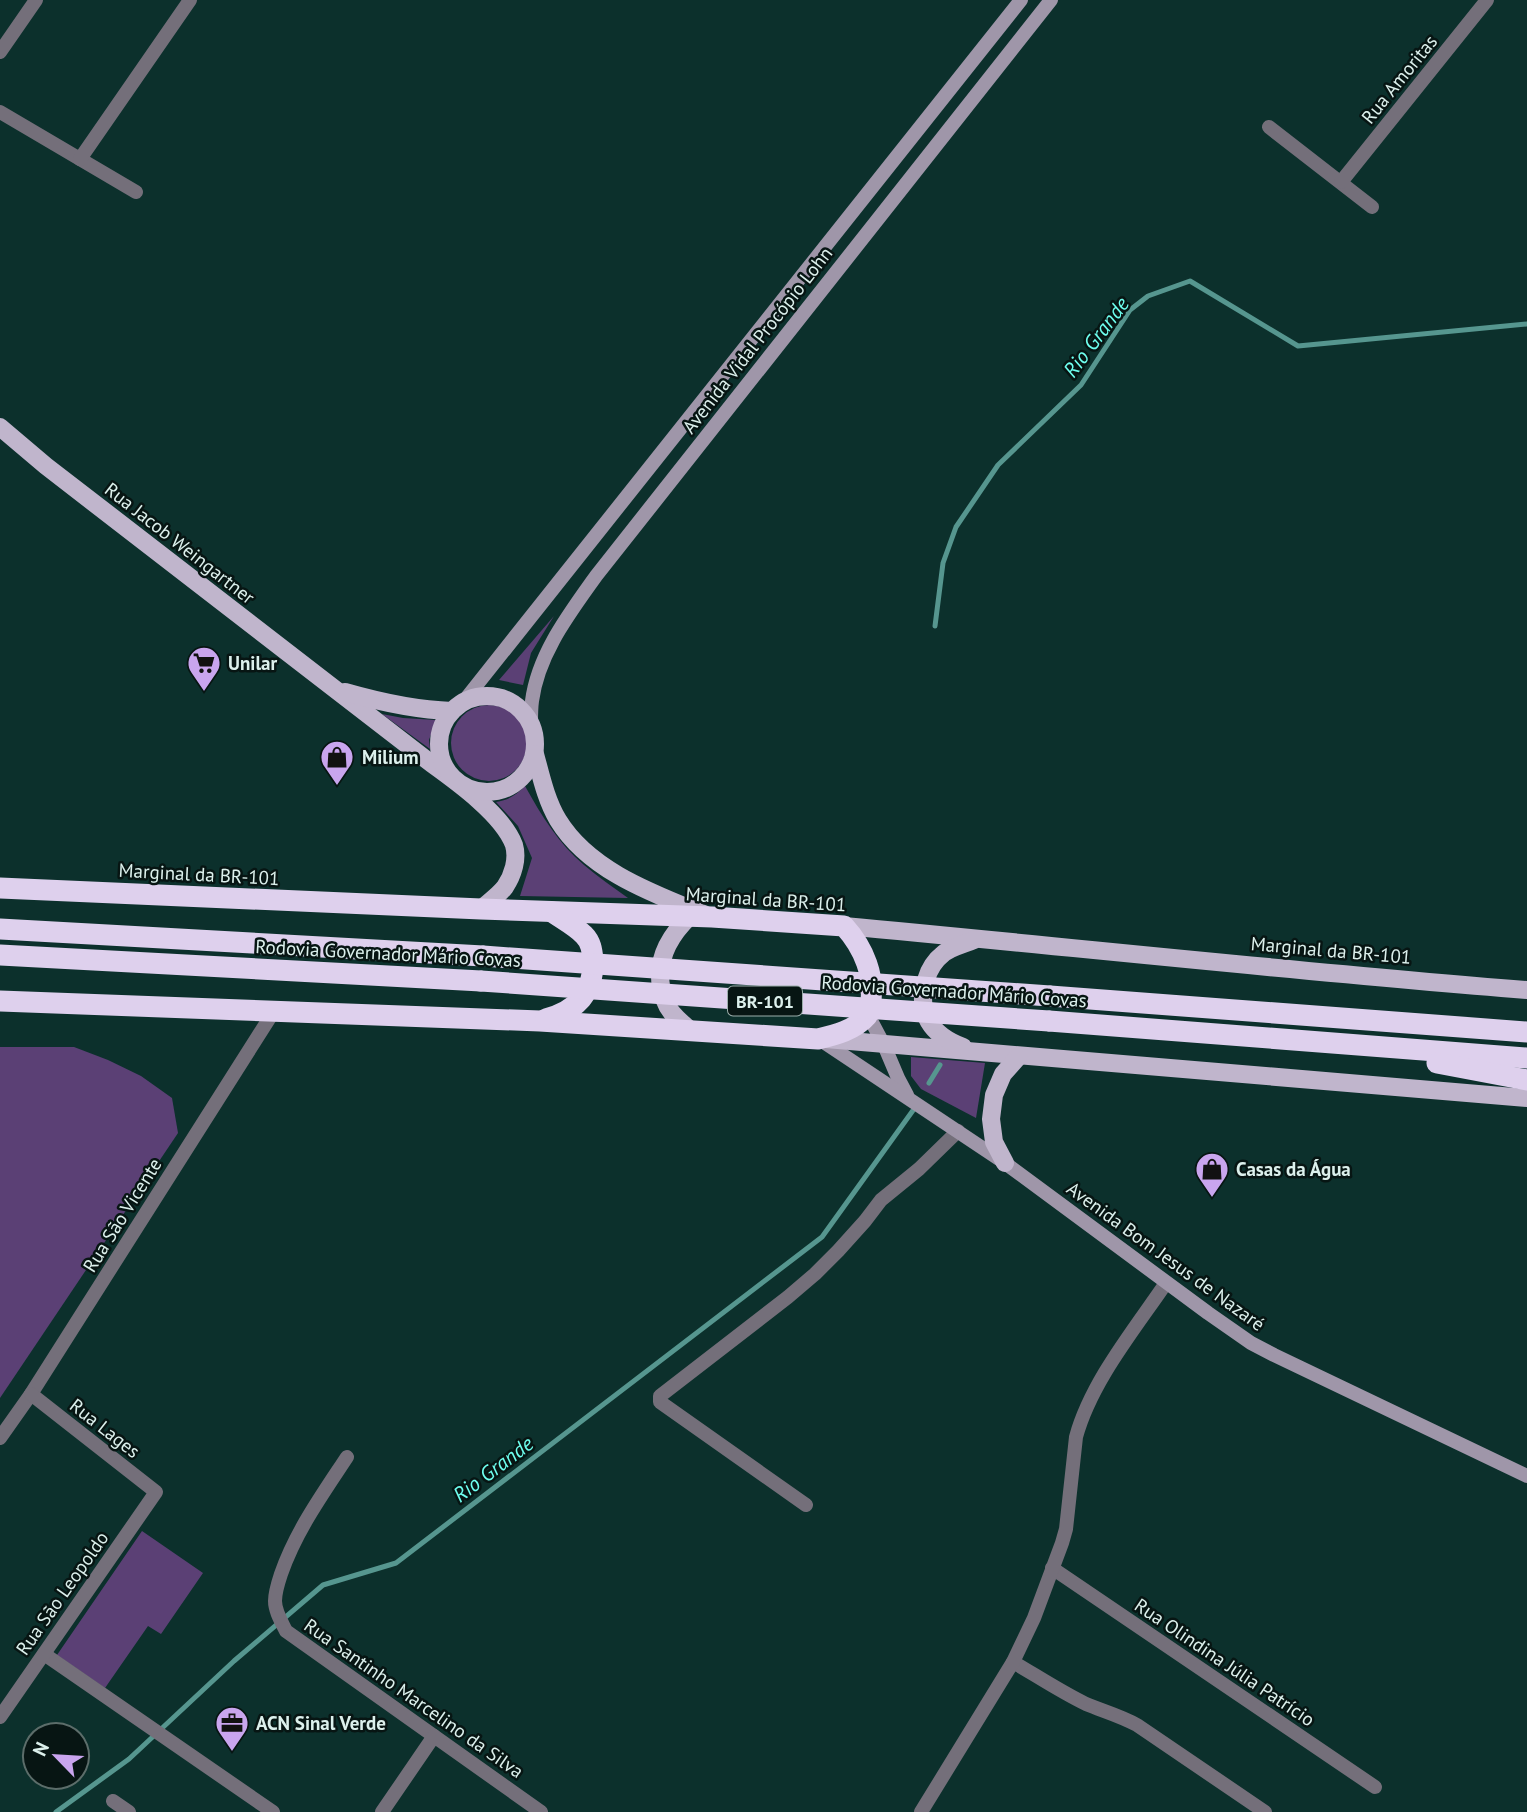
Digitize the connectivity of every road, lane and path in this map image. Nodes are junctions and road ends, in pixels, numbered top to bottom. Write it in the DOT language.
graph roads {
  1 [pos="36,0"];
  2 [pos="190,0"];
  3 [pos="1021,0"];
  4 [pos="1051,0"];
  5 [pos="1487,0"];
  6 [pos="0,52"];
  7 [pos="0,112"];
  8 [pos="1269,127"];
  9 [pos="80,159"];
  10 [pos="1341,182"];
  11 [pos="136,192"];
  12 [pos="1372,207"];
  13 [pos="0,426"];
  14 [pos="337,690"];
  15 [pos="458,706"];
  16 [pos="531,723"];
  17 [pos="535,754"];
  18 [pos="458,783"];
  19 [pos="0,888"];
  20 [pos="481,909"];
  21 [pos="552,912"];
  22 [pos="690,916"];
  23 [pos="712,917"];
  24 [pos="844,926"];
  25 [pos="0,929"];
  26 [pos="978,939"];
  27 [pos="6,956"];
  28 [pos="1527,990"];
  29 [pos="0,1001"];
  30 [pos="274,1011"];
  31 [pos="868,1015"];
  32 [pos="540,1021"];
  33 [pos="690,1030"];
  34 [pos="1527,1032"];
  35 [pos="818,1039"];
  36 [pos="1338,1044"];
  37 [pos="884,1045"];
  38 [pos="978,1052"];
  39 [pos="1019,1056"];
  40 [pos="1527,1058"];
  41 [pos="1527,1080"];
  42 [pos="1527,1098"];
  43 [pos="910,1099"];
  44 [pos="958,1131"];
  45 [pos="1005,1163"];
  46 [pos="1166,1283"];
  47 [pos="30,1394"];
  48 [pos="0,1438"];
  49 [pos="347,1457"];
  50 [pos="1527,1476"];
  51 [pos="156,1492"];
  52 [pos="806,1505"];
  53 [pos="1052,1568"];
  54 [pos="44,1654"];
  55 [pos="1013,1662"];
  56 [pos="0,1717"];
  57 [pos="434,1736"];
  58 [pos="1375,1787"];
  59 [pos="113,1801"];
  60 [pos="129,1812"];
  61 [pos="274,1812"];
  62 [pos="382,1812"];
  63 [pos="541,1812"];
  64 [pos="921,1812"];
  65 [pos="1265,1812"];
  1 -- 6 [label="street"];
  2 -- 9 [label="street"];
  3 -- 15 [label="street, Avenida Vidal Procópio Lohn"];
  4 -- 16 [label="street, Avenida Vidal Procópio Lohn"];
  5 -- 10 [label="street, Rua Amoritas"];
  7 -- 9 [label="street"];
  8 -- 10 [label="street"];
  9 -- 11 [label="street"];
  10 -- 12 [label="street"];
  13 -- 14 [label="main road, Rua Jacob Weingartner"];
  14 -- 15 [label="main road, Rua Jacob Weingartner"];
  14 -- 18 [label="main road, Rua Jacob Weingartner"];
  15 -- 16 [label="main road"];
  15 -- 18 [label="main road"];
  16 -- 17 [label="main road"];
  17 -- 18 [label="main road"];
  17 -- 23 [label="main road"];
  18 -- 20 [label="main road, Rua Jacob Weingartner"];
  19 -- 20 [label="highway, Marginal da BR-101"];
  20 -- 21 [label="highway, Marginal da BR-101"];
  21 -- 22 [label="highway, Marginal da BR-101"];
  21 -- 32 [label="highway"];
  22 -- 23 [label="highway, Marginal da BR-101"];
  22 -- 33 [label="main road"];
  23 -- 24 [label="highway, Marginal da BR-101"];
  24 -- 26 [label="main road, Marginal da BR-101"];
  24 -- 31 [label="highway"];
  25 -- 34 [label="highway, Rodovia Governador Mário Covas / BR-101, bridge"];
  26 -- 28 [label="main road, Marginal da BR-101"];
  26 -- 38 [label="main road"];
  27 -- 36 [label="highway, Rodovia Governador Mário Covas / BR-101, bridge"];
  29 -- 30 [label="highway"];
  30 -- 32 [label="highway"];
  30 -- 47 [label="street, Rua São Vicente"];
  31 -- 35 [label="highway"];
  31 -- 37 [label="street, Avenida Bom Jesus de Nazaré"];
  32 -- 33 [label="highway"];
  33 -- 35 [label="highway"];
  35 -- 37 [label="main road"];
  35 -- 43 [label="street, Avenida Bom Jesus de Nazaré"];
  36 -- 40 [label="highway, Rodovia Governador Mário Covas / BR-101"];
  36 -- 41 [label="highway"];
  37 -- 38 [label="main road"];
  37 -- 43 [label="street, Avenida Bom Jesus de Nazaré"];
  38 -- 39 [label="main road"];
  39 -- 42 [label="main road"];
  39 -- 45 [label="main road"];
  43 -- 44 [label="street, Avenida Bom Jesus de Nazaré"];
  44 -- 45 [label="street, Avenida Bom Jesus de Nazaré"];
  44 -- 52 [label="street"];
  45 -- 46 [label="street, Avenida Bom Jesus de Nazaré"];
  46 -- 50 [label="street, Avenida Bom Jesus de Nazaré"];
  46 -- 53 [label="street"];
  47 -- 48 [label="street, Rua São Vicente"];
  47 -- 51 [label="street, Rua Lages"];
  49 -- 57 [label="street, Rua Santinho Marcelino da Silva"];
  51 -- 54 [label="street, Rua São Leopoldo"];
  53 -- 55 [label="street"];
  53 -- 58 [label="street, Rua Olindina Júlia Patrício"];
  54 -- 56 [label="street, Rua São Leopoldo"];
  54 -- 61 [label="street"];
  55 -- 64 [label="street"];
  55 -- 65 [label="street"];
  57 -- 62 [label="street"];
  57 -- 63 [label="street, Rua Santinho Marcelino da Silva"];
  59 -- 60 [label="street"];
}
